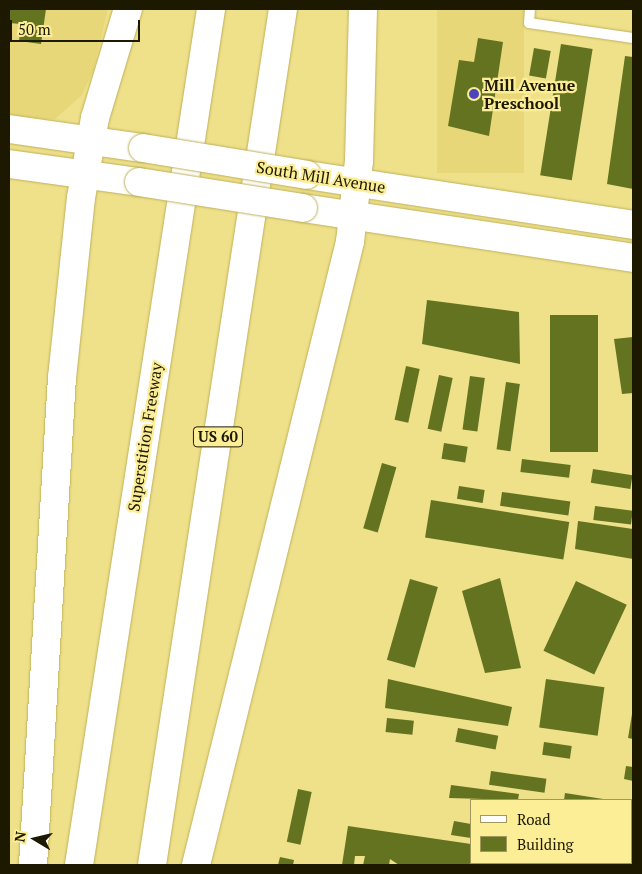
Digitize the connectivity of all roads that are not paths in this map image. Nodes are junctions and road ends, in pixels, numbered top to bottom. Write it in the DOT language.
graph roads {
  1 [pos="128,9"];
  2 [pos="211,9"];
  3 [pos="283,9"];
  4 [pos="363,9"];
  5 [pos="530,9"];
  6 [pos="633,38"];
  7 [pos="9,129"];
  8 [pos="91,140"];
  9 [pos="9,164"];
  10 [pos="85,174"];
  11 [pos="358,183"];
  12 [pos="353,216"];
  13 [pos="633,225"];
  14 [pos="633,258"];
  15 [pos="33,865"];
  16 [pos="78,865"];
  17 [pos="152,865"];
  18 [pos="196,865"];
  1 -- 8 [label="main road"];
  2 -- 16 [label="main road, Superstition Freeway"];
  3 -- 17 [label="main road, US 60"];
  4 -- 11 [label="main road"];
  5 -- 6 [label="lane"];
  7 -- 8 [label="main road, South Mill Avenue"];
  8 -- 10 [label="main road"];
  8 -- 11 [label="main road, South Mill Avenue, bridge"];
  9 -- 10 [label="main road, South Mill Avenue"];
  10 -- 12 [label="main road, South Mill Avenue, bridge"];
  10 -- 15 [label="main road"];
  11 -- 12 [label="main road"];
  11 -- 13 [label="main road, South Mill Avenue"];
  12 -- 14 [label="main road, South Mill Avenue"];
  12 -- 18 [label="main road"];
}
